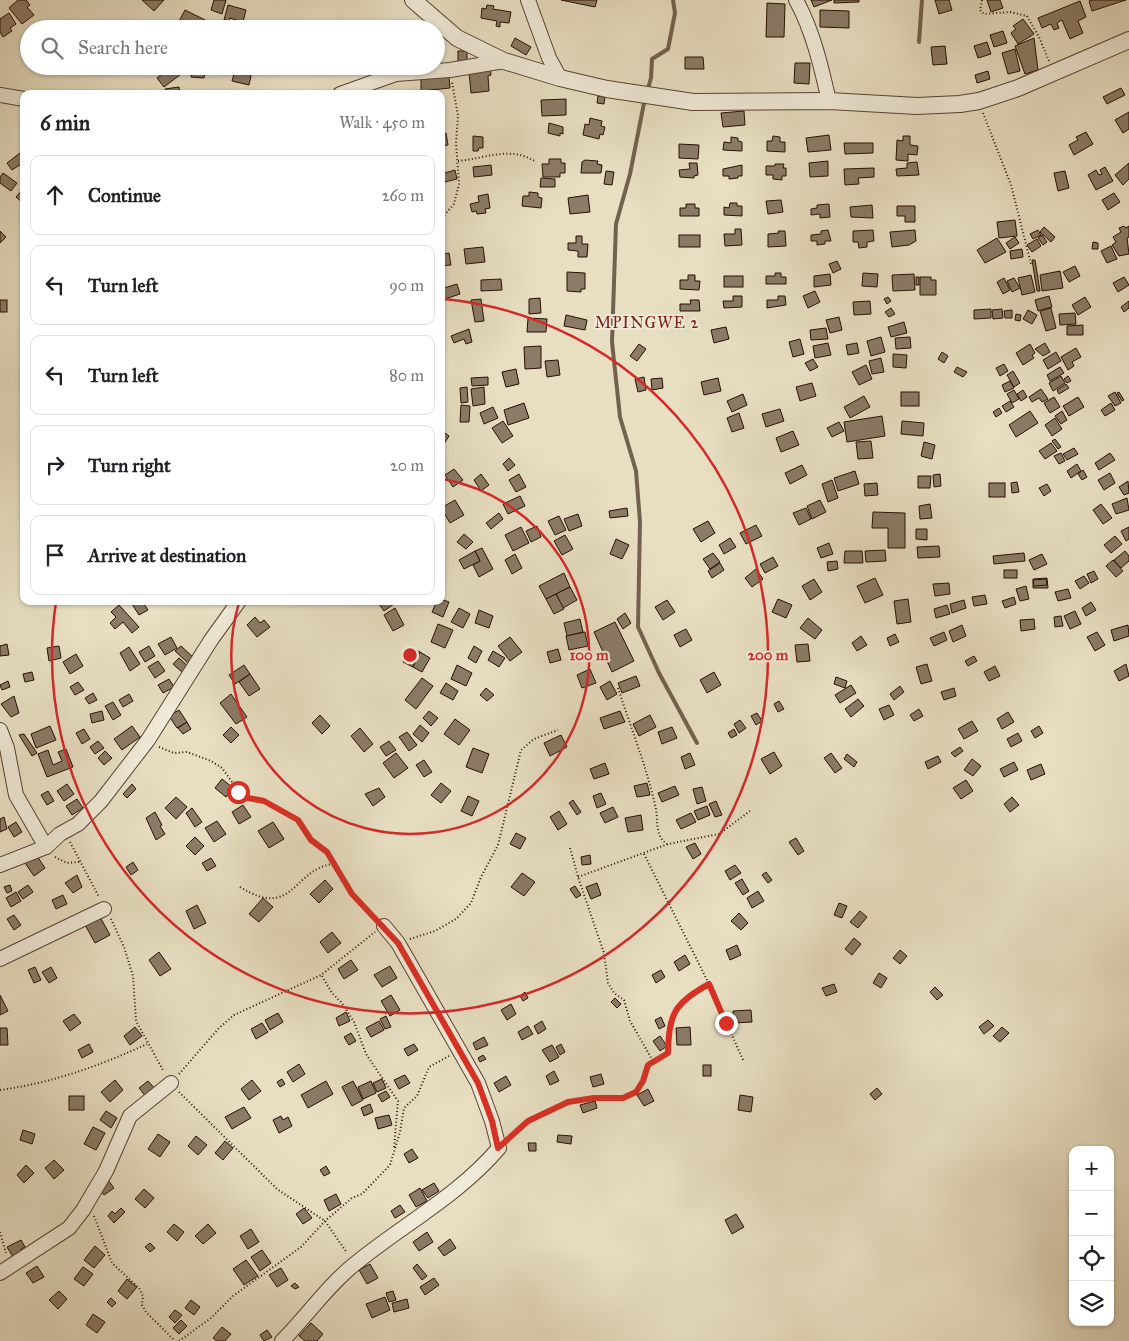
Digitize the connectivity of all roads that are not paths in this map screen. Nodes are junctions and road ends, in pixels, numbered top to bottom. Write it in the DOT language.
graph roads {
  1 [pos="413,0"];
  2 [pos="528,0"];
  3 [pos="796,0"];
  4 [pos="436,20"];
  5 [pos="445,28"];
  6 [pos="1129,40"];
  7 [pos="504,61"];
  8 [pos="445,70"];
  9 [pos="393,75"];
  10 [pos="560,78"];
  11 [pos="352,90"];
  12 [pos="0,95"];
  13 [pos="20,98"];
  14 [pos="829,101"];
  15 [pos="236,605"];
  16 [pos="0,730"];
  17 [pos="46,847"];
  18 [pos="0,865"];
  19 [pos="104,909"];
  20 [pos="384,926"];
  21 [pos="0,959"];
  22 [pos="171,1084"];
  23 [pos="5,1270"];
  24 [pos="282,1341"];
  1 -- 4 [label="street"];
  2 -- 10 [label="street"];
  3 -- 14 [label="street"];
  5 -- 7 [label="street"];
  6 -- 14 [label="street"];
  7 -- 8 [label="street"];
  7 -- 10 [label="street"];
  9 -- 11 [label="street"];
  10 -- 14 [label="street"];
  12 -- 13 [label="street"];
  15 -- 17 [label="street"];
  16 -- 17 [label="street"];
  17 -- 18 [label="street"];
  19 -- 21 [label="street"];
  20 -- 24 [label="street"];
  22 -- 23 [label="street"];
}
